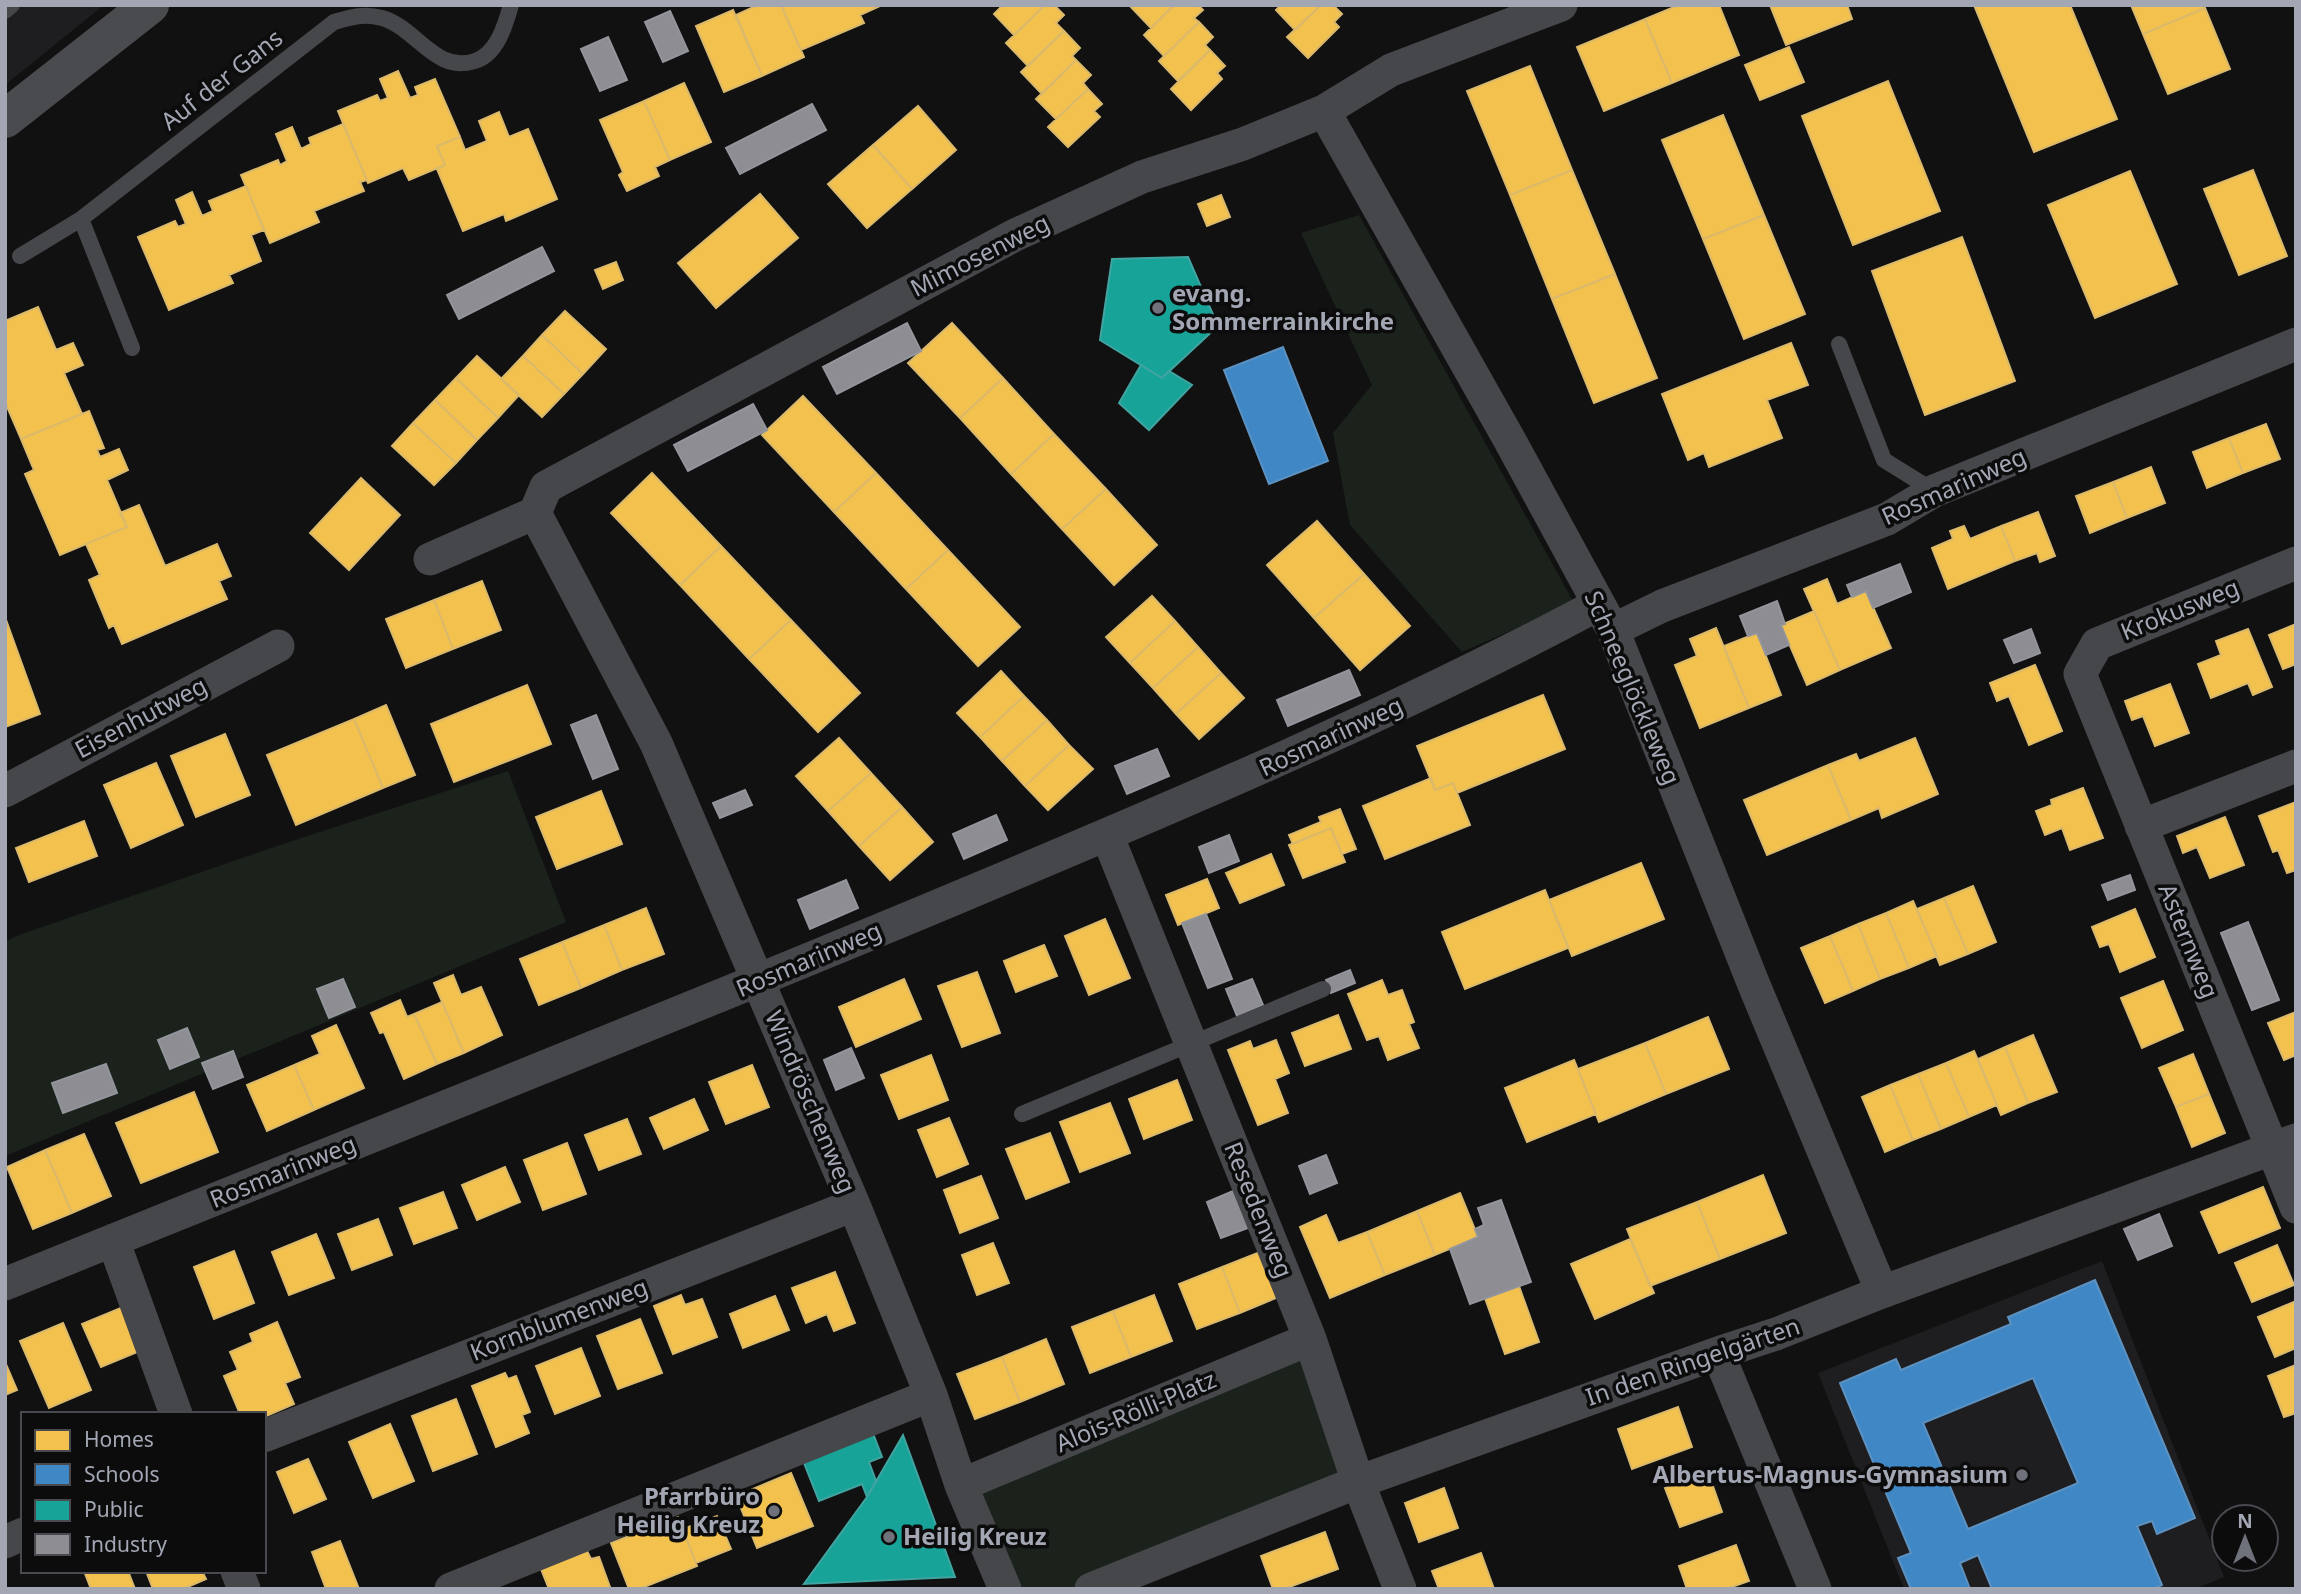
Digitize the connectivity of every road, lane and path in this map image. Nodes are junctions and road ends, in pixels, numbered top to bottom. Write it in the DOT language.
graph roads {
  1 [pos="12,5"];
  2 [pos="150,5"];
  3 [pos="511,5"];
  4 [pos="1561,5"];
  5 [pos="5,11"];
  6 [pos="1324,111"];
  7 [pos="5,119"];
  8 [pos="81,219"];
  9 [pos="20,256"];
  10 [pos="1839,344"];
  11 [pos="2296,344"];
  12 [pos="132,348"];
  13 [pos="1934,491"];
  14 [pos="535,513"];
  15 [pos="430,559"];
  16 [pos="2296,563"];
  17 [pos="1606,617"];
  18 [pos="278,646"];
  19 [pos="2080,674"];
  20 [pos="2296,766"];
  21 [pos="5,791"];
  22 [pos="2141,826"];
  23 [pos="1107,835"];
  24 [pos="758,982"];
  25 [pos="1323,989"];
  26 [pos="1191,1044"];
  27 [pos="1022,1114"];
  28 [pos="2285,1144"];
  29 [pos="854,1205"];
  30 [pos="2296,1207"];
  31 [pos="113,1240"];
  32 [pos="5,1284"];
  33 [pos="1882,1292"];
  34 [pos="1310,1339"];
  35 [pos="1718,1353"];
  36 [pos="931,1395"];
  37 [pos="175,1412"];
  38 [pos="266,1435"];
  39 [pos="1358,1482"];
  40 [pos="961,1485"];
  41 [pos="21,1535"];
  42 [pos="5,1542"];
  43 [pos="451,1589"];
  44 [pos="1005,1589"];
  45 [pos="1091,1589"];
  46 [pos="1400,1589"];
  47 [pos="1815,1589"];
  1 -- 5 [label="lane"];
  2 -- 7 [label="main road"];
  3 -- 8 [label="lane, Auf der Gans"];
  4 -- 6 [label="street, Mimosenweg"];
  6 -- 14 [label="street, Mimosenweg"];
  6 -- 17 [label="street, Schneeglöckleweg"];
  8 -- 9 [label="lane, Auf der Gans"];
  8 -- 12 [label="lane"];
  10 -- 13 [label="lane"];
  11 -- 13 [label="street, Rosmarinweg"];
  13 -- 17 [label="street, Rosmarinweg"];
  14 -- 15 [label="street"];
  14 -- 24 [label="street, Windröschenweg"];
  16 -- 19 [label="street, Krokusweg"];
  17 -- 23 [label="street, Rosmarinweg"];
  17 -- 33 [label="street, Schneeglöckleweg"];
  18 -- 21 [label="street, Eisenhutweg"];
  19 -- 22 [label="street, Asternweg"];
  20 -- 22 [label="street"];
  22 -- 28 [label="street, Asternweg"];
  23 -- 24 [label="street, Rosmarinweg"];
  23 -- 26 [label="street, Resedenweg"];
  24 -- 29 [label="street, Windröschenweg"];
  24 -- 31 [label="street, Rosmarinweg"];
  25 -- 26 [label="lane"];
  26 -- 27 [label="lane"];
  26 -- 34 [label="street, Resedenweg"];
  28 -- 30 [label="street, Asternweg"];
  28 -- 33 [label="street, In den Ringelgärten"];
  29 -- 36 [label="street, Windröschenweg"];
  29 -- 38 [label="street, Kornblumenweg"];
  31 -- 32 [label="street, Rosmarinweg"];
  31 -- 37 [label="street"];
  33 -- 35 [label="street, In den Ringelgärten"];
  34 -- 39 [label="street, Resedenweg"];
  34 -- 40 [label="street, Alois-Rölli-Platz"];
  35 -- 39 [label="street, In den Ringelgärten"];
  35 -- 47 [label="street"];
  36 -- 40 [label="street, Windröschenweg"];
  36 -- 43 [label="street"];
  39 -- 45 [label="street, In den Ringelgärten"];
  39 -- 46 [label="street, Resedenweg"];
  40 -- 44 [label="street, Windröschenweg"];
  41 -- 42 [label="street"];
}
